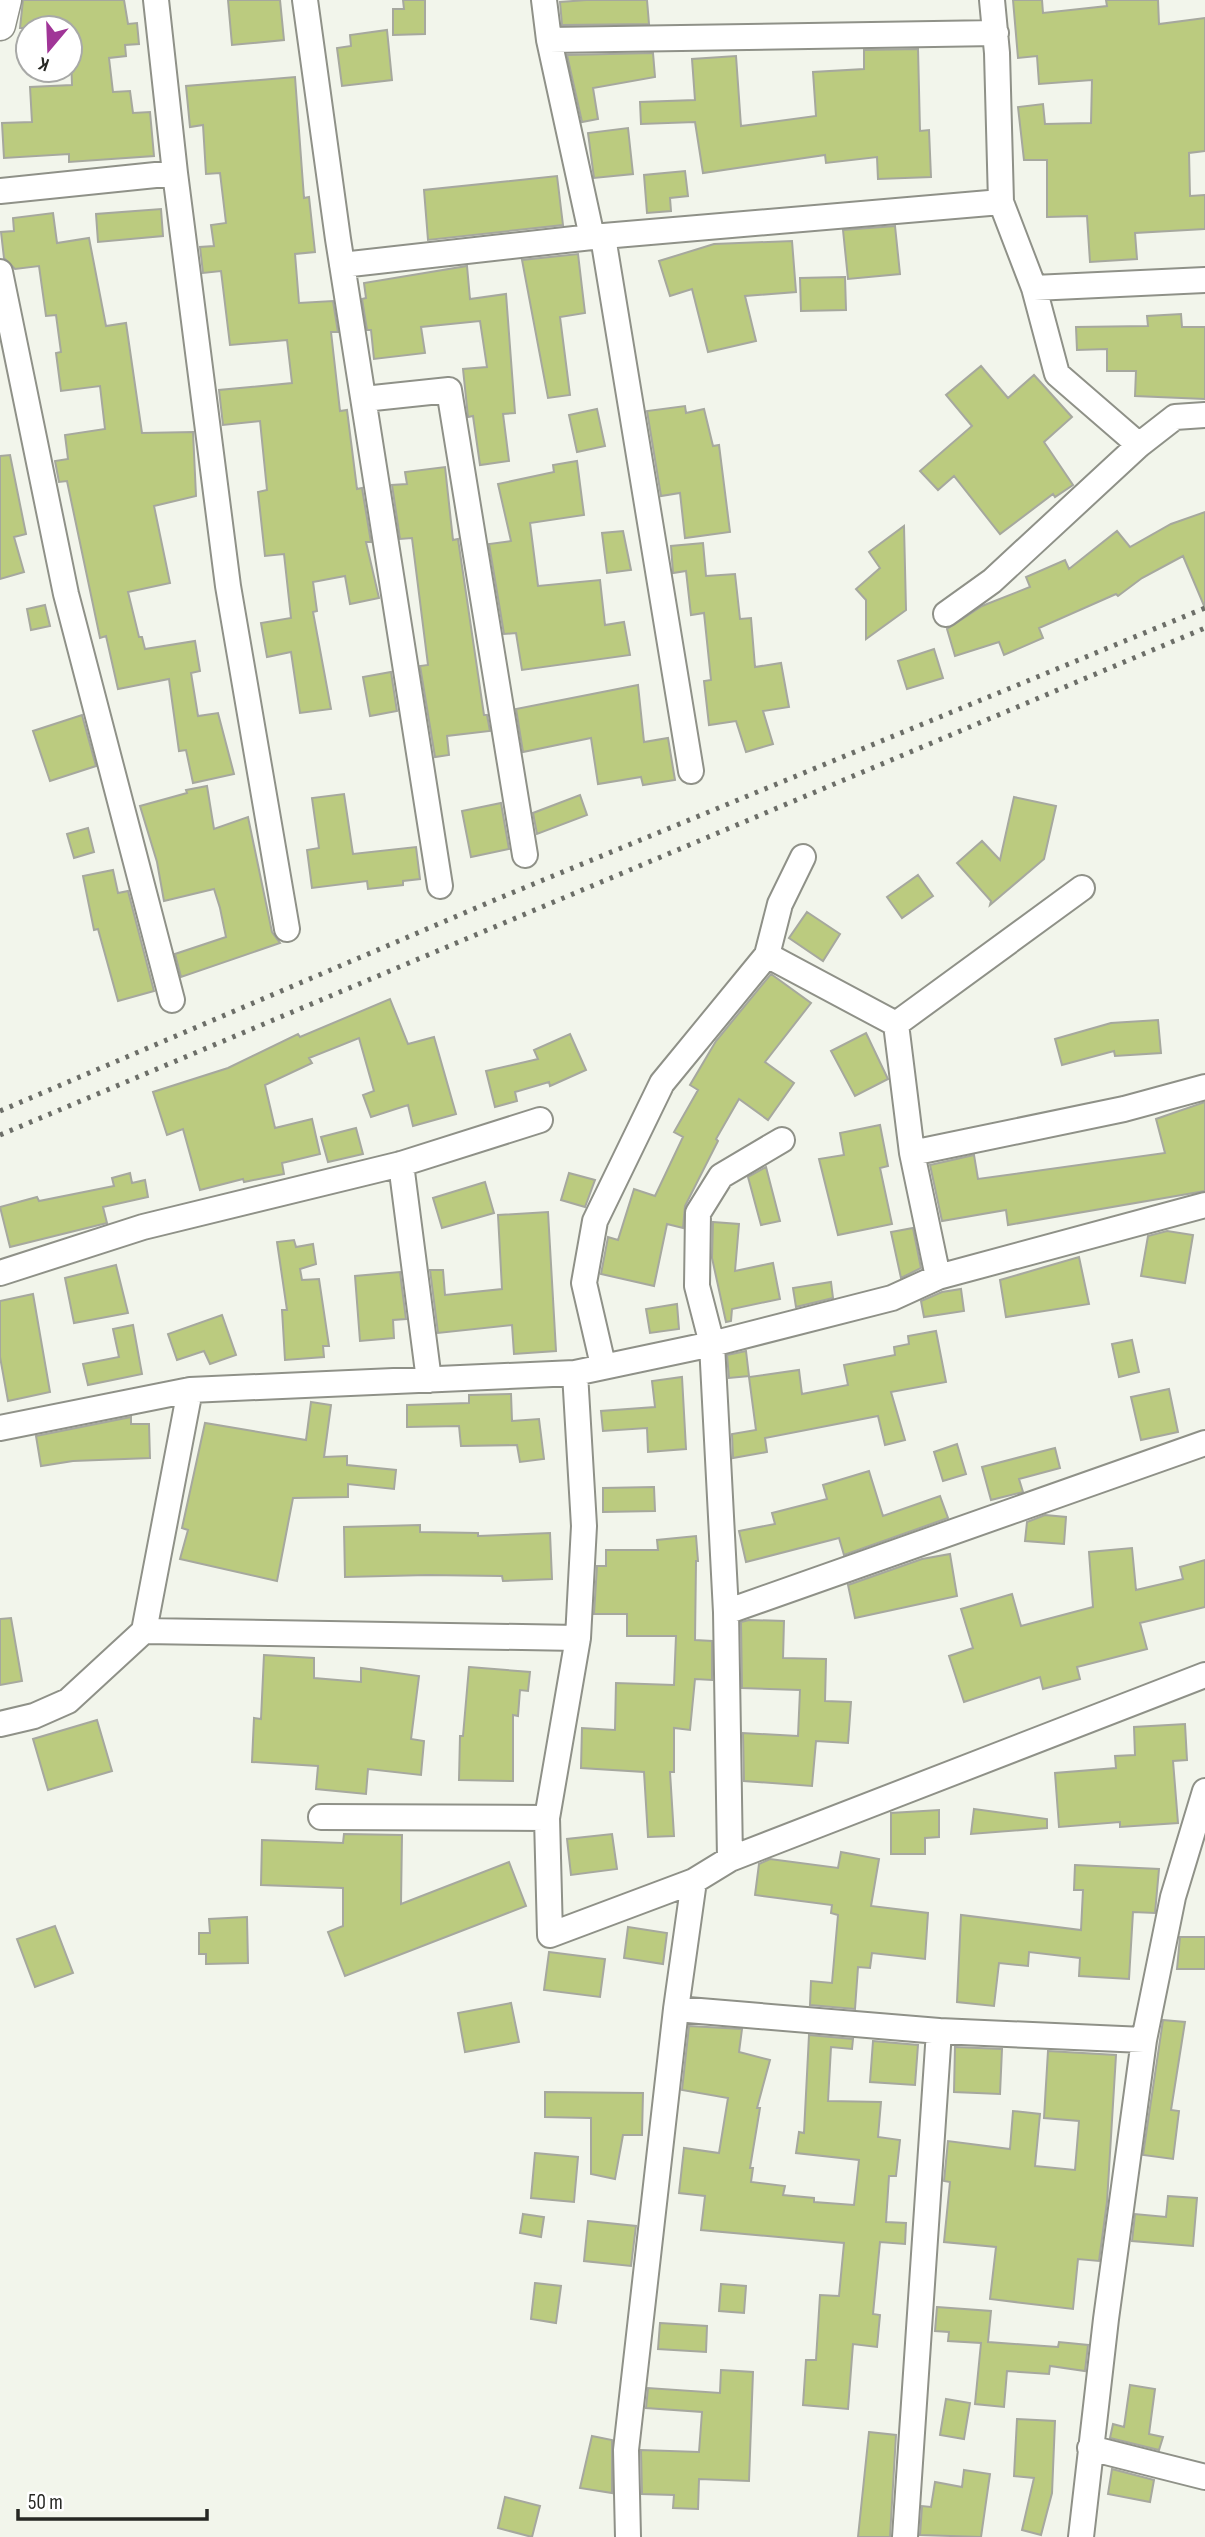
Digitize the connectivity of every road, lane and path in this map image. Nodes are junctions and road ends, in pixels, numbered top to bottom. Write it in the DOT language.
graph roads {
  1 [pos="6,0"];
  2 [pos="156,0"];
  3 [pos="305,0"];
  4 [pos="544,0"];
  5 [pos="992,0"];
  6 [pos="0,25"];
  7 [pos="996,33"];
  8 [pos="549,40"];
  9 [pos="175,173"];
  10 [pos="0,191"];
  11 [pos="1001,202"];
  12 [pos="598,237"];
  13 [pos="342,265"];
  14 [pos="0,272"];
  15 [pos="1205,280"];
  16 [pos="1034,288"];
  17 [pos="364,399"];
  18 [pos="1205,415"];
  19 [pos="1139,445"];
  20 [pos="946,614"];
  21 [pos="691,771"];
  22 [pos="525,855"];
  23 [pos="803,857"];
  24 [pos="440,886"];
  25 [pos="1082,888"];
  26 [pos="288,929"];
  27 [pos="767,955"];
  28 [pos="172,1000"];
  29 [pos="896,1024"];
  30 [pos="1205,1087"];
  31 [pos="540,1120"];
  32 [pos="782,1140"];
  33 [pos="912,1153"];
  34 [pos="401,1164"];
  35 [pos="1205,1205"];
  36 [pos="0,1273"];
  37 [pos="938,1277"];
  38 [pos="712,1345"];
  39 [pos="603,1366"];
  40 [pos="575,1373"];
  41 [pos="429,1380"];
  42 [pos="190,1390"];
  43 [pos="0,1428"];
  44 [pos="1205,1443"];
  45 [pos="726,1612"];
  46 [pos="144,1631"];
  47 [pos="578,1637"];
  48 [pos="1205,1675"];
  49 [pos="0,1724"];
  50 [pos="1205,1791"];
  51 [pos="321,1817"];
  52 [pos="547,1818"];
  53 [pos="730,1859"];
  54 [pos="694,1881"];
  55 [pos="676,2008"];
  56 [pos="939,2031"];
  57 [pos="1144,2040"];
  58 [pos="1090,2448"];
  59 [pos="1205,2477"];
  60 [pos="628,2537"];
  61 [pos="905,2537"];
  62 [pos="1081,2537"];
  1 -- 6 [label="street"];
  2 -- 9 [label="street"];
  3 -- 13 [label="street"];
  4 -- 8 [label="street"];
  5 -- 7 [label="street"];
  7 -- 8 [label="street"];
  7 -- 11 [label="street"];
  8 -- 12 [label="street"];
  9 -- 10 [label="street"];
  9 -- 26 [label="street"];
  11 -- 12 [label="street"];
  11 -- 16 [label="street"];
  12 -- 13 [label="street"];
  12 -- 21 [label="street"];
  13 -- 17 [label="street"];
  14 -- 28 [label="street"];
  15 -- 16 [label="street"];
  16 -- 19 [label="street"];
  17 -- 22 [label="street"];
  17 -- 24 [label="street"];
  18 -- 19 [label="street"];
  19 -- 20 [label="street"];
  23 -- 27 [label="street"];
  25 -- 29 [label="street"];
  27 -- 29 [label="street"];
  27 -- 39 [label="street"];
  29 -- 33 [label="street"];
  30 -- 33 [label="street"];
  31 -- 34 [label="street"];
  32 -- 38 [label="street"];
  33 -- 37 [label="street"];
  34 -- 36 [label="street"];
  34 -- 41 [label="street"];
  35 -- 37 [label="street"];
  37 -- 38 [label="street"];
  38 -- 39 [label="street"];
  38 -- 45 [label="street"];
  39 -- 40 [label="street"];
  40 -- 41 [label="street"];
  40 -- 47 [label="street"];
  41 -- 42 [label="street"];
  42 -- 43 [label="street"];
  42 -- 46 [label="street"];
  44 -- 45 [label="street"];
  45 -- 53 [label="street"];
  46 -- 47 [label="street"];
  46 -- 49 [label="street"];
  47 -- 52 [label="street"];
  48 -- 53 [label="street"];
  50 -- 57 [label="street"];
  51 -- 52 [label="street"];
  52 -- 54 [label="street"];
  53 -- 54 [label="street"];
  54 -- 55 [label="street"];
  55 -- 56 [label="street"];
  55 -- 60 [label="street"];
  56 -- 57 [label="street"];
  56 -- 61 [label="street"];
  57 -- 58 [label="street"];
  58 -- 59 [label="street"];
  58 -- 62 [label="street"];
}
